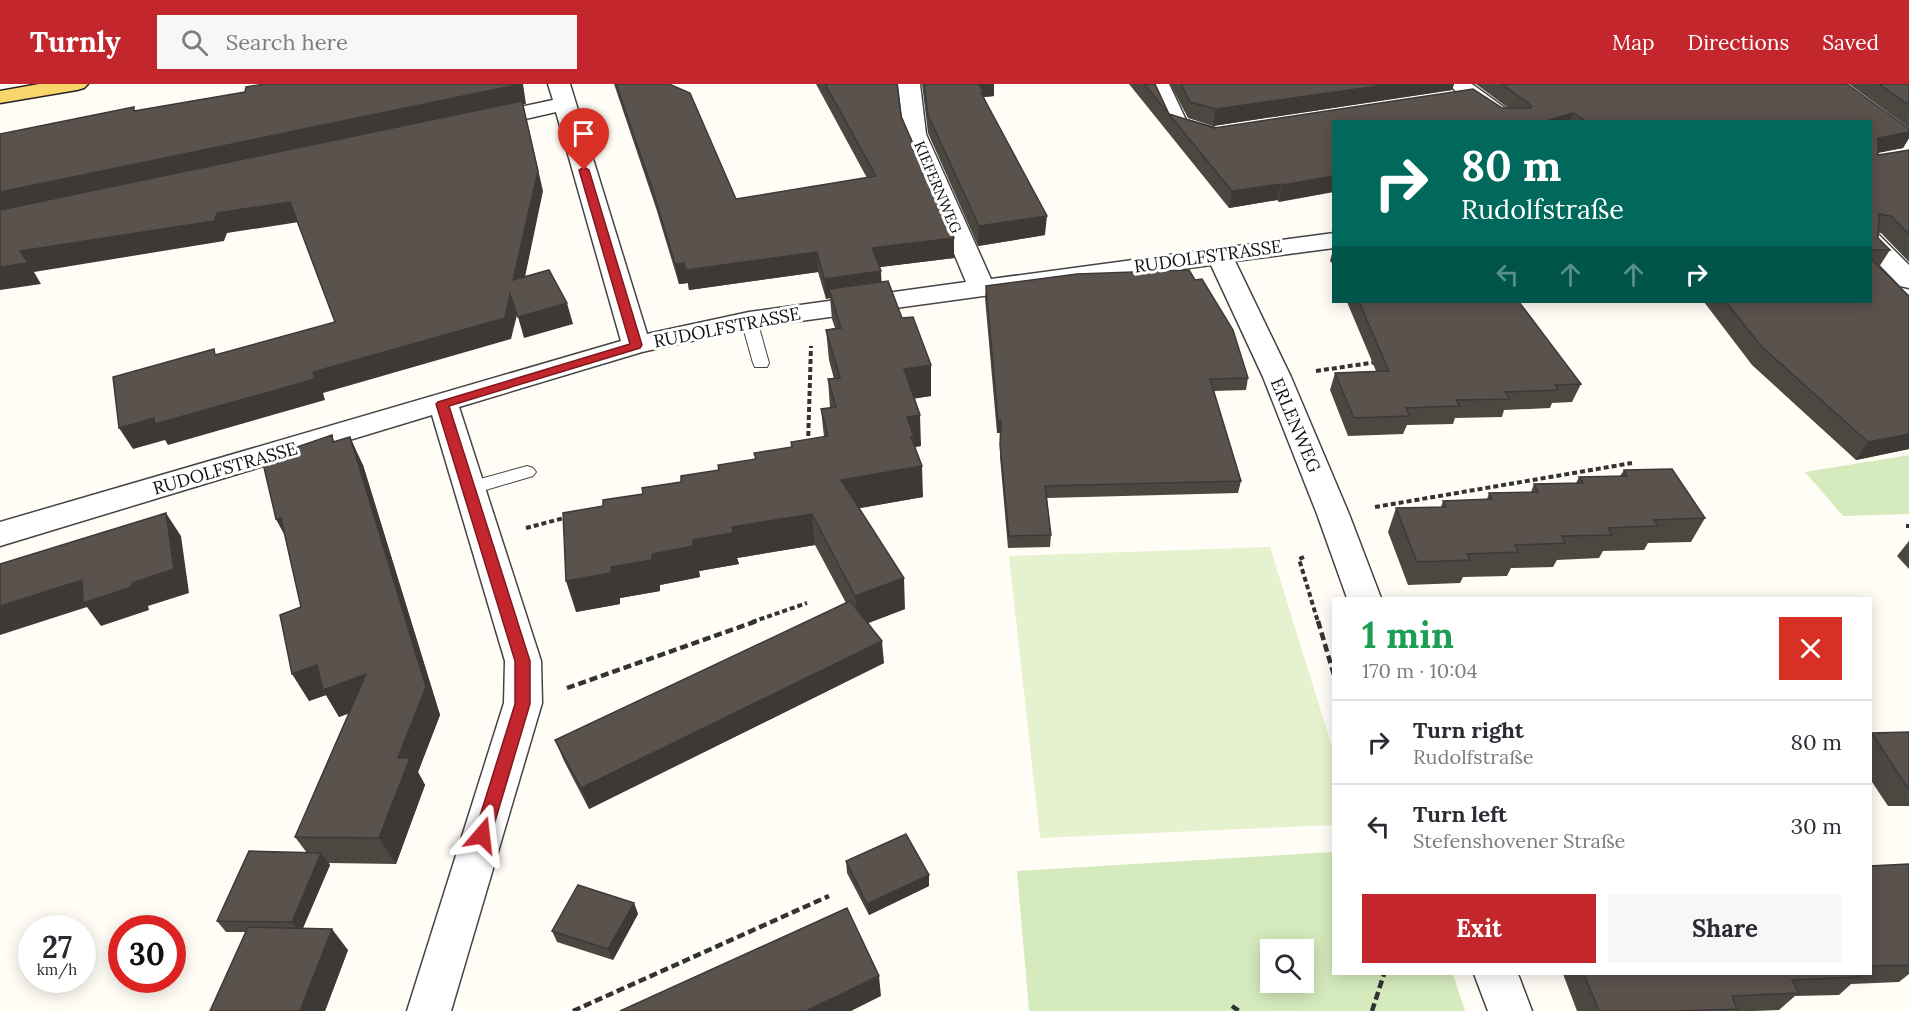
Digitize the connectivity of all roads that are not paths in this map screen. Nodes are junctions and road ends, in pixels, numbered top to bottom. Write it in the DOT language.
graph roads {
  1 [pos="76,84"];
  2 [pos="909,84"];
  3 [pos="1158,84"];
  4 [pos="1461,93"];
  5 [pos="562,94"];
  6 [pos="0,97"];
  7 [pos="1509,120"];
  8 [pos="460,126"];
  9 [pos="1233,131"];
  10 [pos="1332,240"];
  11 [pos="1872,242"];
  12 [pos="1218,255"];
  13 [pos="1909,280"];
  14 [pos="981,286"];
  15 [pos="749,320"];
  16 [pos="636,345"];
  17 [pos="761,363"];
  18 [pos="442,404"];
  19 [pos="527,472"];
  20 [pos="469,489"];
  21 [pos="0,534"];
  22 [pos="1364,597"];
  23 [pos="1496,975"];
  24 [pos="429,1011"];
  25 [pos="1510,1011"];
  1 -- 6 [label="main road"];
  2 -- 14 [label="street, KIEFERNWEG"];
  3 -- 9 [label="street"];
  4 -- 7 [label="street"];
  5 -- 8 [label="street"];
  5 -- 16 [label="street"];
  10 -- 12 [label="street, RUDOLFSTRASSE"];
  11 -- 13 [label="street"];
  12 -- 14 [label="street, RUDOLFSTRASSE"];
  12 -- 22 [label="street, ERLENWEG"];
  14 -- 15 [label="street, RUDOLFSTRASSE"];
  15 -- 16 [label="street, RUDOLFSTRASSE"];
  15 -- 17 [label="lane"];
  16 -- 18 [label="street, RUDOLFSTRASSE"];
  18 -- 20 [label="street"];
  18 -- 21 [label="street, RUDOLFSTRASSE"];
  19 -- 20 [label="lane"];
  20 -- 24 [label="street"];
  23 -- 25 [label="street"];
}
